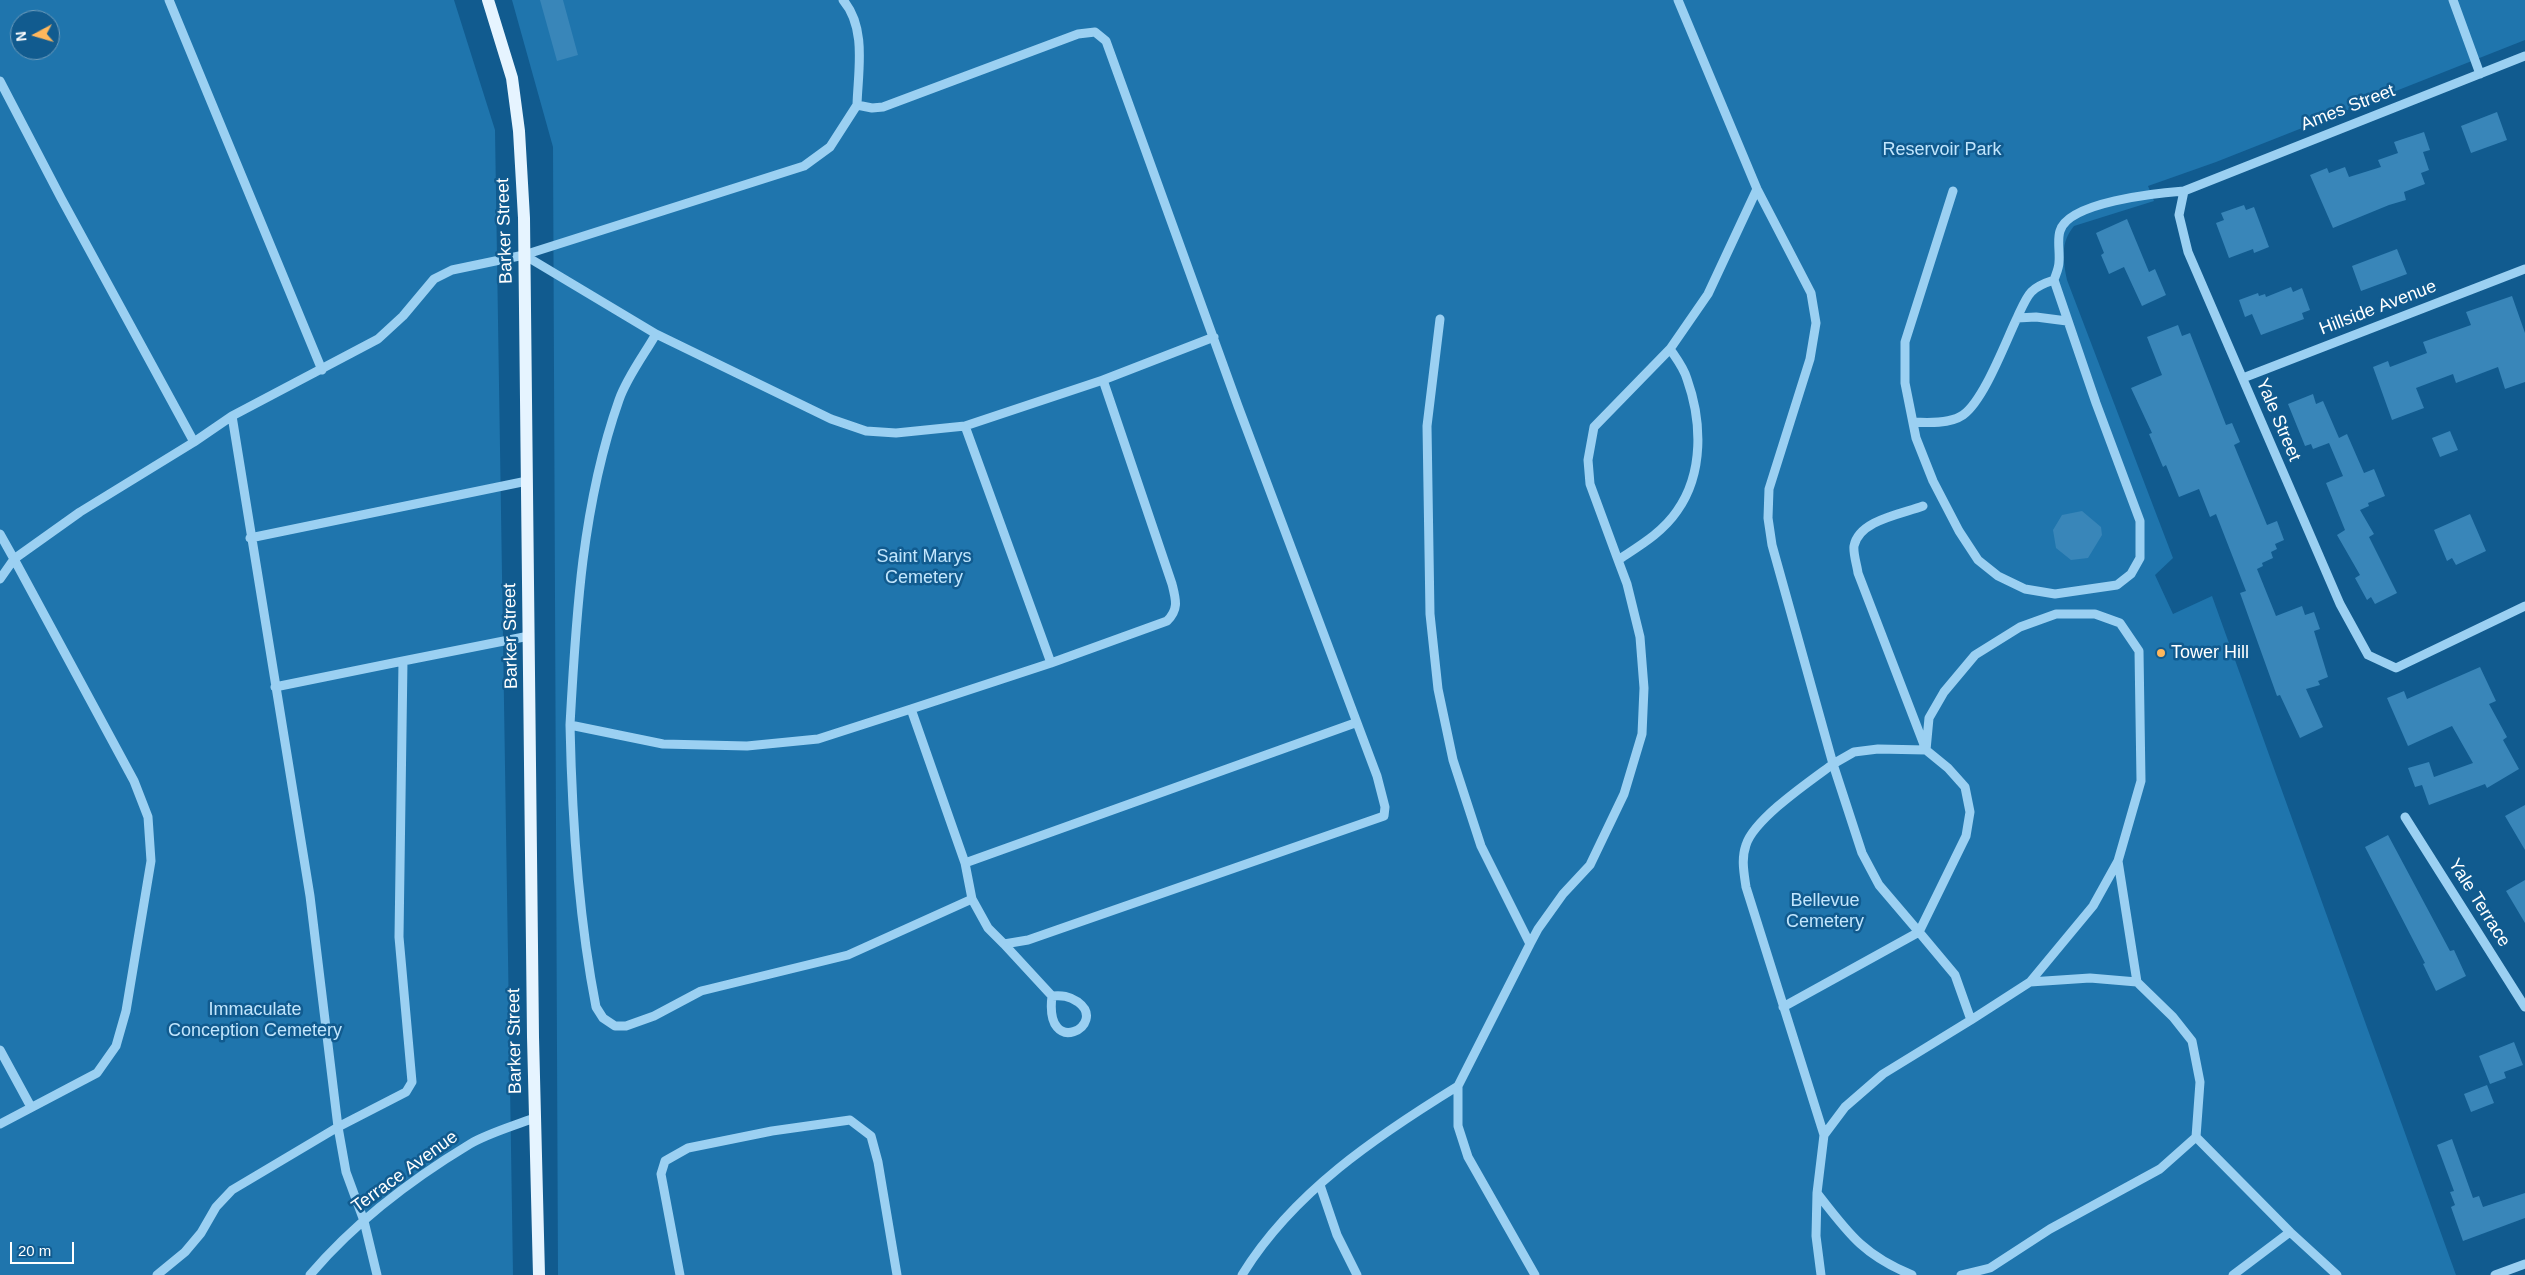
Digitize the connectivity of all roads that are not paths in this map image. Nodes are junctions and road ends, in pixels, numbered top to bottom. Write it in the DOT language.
graph roads {
  1 [pos="168,0"];
  2 [pos="488,0"];
  3 [pos="843,0"];
  4 [pos="1678,0"];
  5 [pos="2453,0"];
  6 [pos="2525,56"];
  7 [pos="2480,74"];
  8 [pos="0,81"];
  9 [pos="857,105"];
  10 [pos="1757,189"];
  11 [pos="1953,191"];
  12 [pos="2184,191"];
  13 [pos="524,255"];
  14 [pos="2525,269"];
  15 [pos="2054,280"];
  16 [pos="2017,318"];
  17 [pos="1440,319"];
  18 [pos="2067,321"];
  19 [pos="656,334"];
  20 [pos="1214,337"];
  21 [pos="1670,349"];
  22 [pos="322,370"];
  23 [pos="2243,378"];
  24 [pos="1103,380"];
  25 [pos="232,416"];
  26 [pos="1913,422"];
  27 [pos="965,426"];
  28 [pos="194,442"];
  29 [pos="527,481"];
  30 [pos="1923,506"];
  31 [pos="0,534"];
  32 [pos="250,538"];
  33 [pos="14,559"];
  34 [pos="1618,560"];
  35 [pos="0,579"];
  36 [pos="2525,606"];
  37 [pos="529,636"];
  38 [pos="403,661"];
  39 [pos="1051,663"];
  40 [pos="275,687"];
  41 [pos="911,709"];
  42 [pos="1356,724"];
  43 [pos="570,725"];
  44 [pos="1926,750"];
  45 [pos="1833,764"];
  46 [pos="2405,817"];
  47 [pos="2118,861"];
  48 [pos="965,863"];
  49 [pos="972,899"];
  50 [pos="1919,932"];
  51 [pos="1004,944"];
  52 [pos="1530,944"];
  53 [pos="2030,982"];
  54 [pos="2137,982"];
  55 [pos="1052,996"];
  56 [pos="1783,1007"];
  57 [pos="2525,1007"];
  58 [pos="1971,1020"];
  59 [pos="0,1050"];
  60 [pos="1458,1086"];
  61 [pos="31,1107"];
  62 [pos="534,1118"];
  63 [pos="0,1124"];
  64 [pos="338,1127"];
  65 [pos="1824,1135"];
  66 [pos="2196,1137"];
  67 [pos="1320,1185"];
  68 [pos="1817,1193"];
  69 [pos="364,1221"];
  70 [pos="2290,1232"];
  71 [pos="2525,1264"];
  72 [pos="157,1275"];
  73 [pos="310,1275"];
  74 [pos="377,1275"];
  75 [pos="539,1275"];
  76 [pos="680,1275"];
  77 [pos="897,1275"];
  78 [pos="1242,1275"];
  79 [pos="1357,1275"];
  80 [pos="1535,1275"];
  81 [pos="1821,1275"];
  82 [pos="1912,1275"];
  83 [pos="1962,1275"];
  84 [pos="2233,1275"];
  85 [pos="2337,1275"];
  86 [pos="2495,1275"];
  1 -- 22 [label="street"];
  2 -- 13 [label="main road, Barker Street"];
  3 -- 9 [label="street"];
  4 -- 10 [label="street"];
  5 -- 7 [label="street"];
  6 -- 7 [label="street, Ames Street"];
  7 -- 12 [label="street, Ames Street"];
  8 -- 28 [label="street"];
  9 -- 13 [label="street"];
  9 -- 20 [label="street"];
  10 -- 21 [label="street"];
  10 -- 45 [label="street"];
  11 -- 26 [label="street"];
  12 -- 15 [label="street, Ames Street"];
  12 -- 23 [label="street, Yale Street"];
  13 -- 19 [label="street"];
  13 -- 22 [label="street"];
  13 -- 29 [label="main road, Barker Street"];
  14 -- 23 [label="street, Hillside Avenue"];
  15 -- 16 [label="street"];
  15 -- 18 [label="street"];
  16 -- 18 [label="street"];
  16 -- 26 [label="street"];
  17 -- 52 [label="street"];
  18 -- 26 [label="street"];
  19 -- 27 [label="street"];
  19 -- 43 [label="street"];
  20 -- 24 [label="street"];
  20 -- 42 [label="street"];
  21 -- 34 [label="street"];
  21 -- 34 [label="street"];
  22 -- 25 [label="street"];
  23 -- 36 [label="street, Yale Street"];
  24 -- 27 [label="street"];
  24 -- 39 [label="street"];
  25 -- 28 [label="street"];
  25 -- 32 [label="street"];
  27 -- 39 [label="street"];
  28 -- 33 [label="street"];
  29 -- 32 [label="street"];
  29 -- 37 [label="main road, Barker Street"];
  30 -- 44 [label="street"];
  31 -- 33 [label="street"];
  32 -- 40 [label="street"];
  33 -- 35 [label="street"];
  33 -- 61 [label="street"];
  34 -- 52 [label="street"];
  37 -- 38 [label="street"];
  37 -- 62 [label="main road, Barker Street"];
  38 -- 40 [label="street"];
  38 -- 64 [label="street"];
  39 -- 41 [label="street"];
  40 -- 64 [label="street"];
  41 -- 43 [label="street"];
  41 -- 48 [label="street"];
  42 -- 48 [label="street"];
  42 -- 51 [label="street"];
  43 -- 49 [label="street"];
  44 -- 45 [label="street"];
  44 -- 47 [label="street"];
  44 -- 50 [label="street"];
  45 -- 50 [label="street"];
  45 -- 56 [label="street"];
  46 -- 57 [label="street, Yale Terrace"];
  47 -- 53 [label="street"];
  47 -- 54 [label="street"];
  48 -- 49 [label="street"];
  49 -- 51 [label="street"];
  50 -- 56 [label="street"];
  50 -- 58 [label="street"];
  51 -- 55 [label="street"];
  52 -- 60 [label="street"];
  53 -- 54 [label="street"];
  53 -- 58 [label="street"];
  54 -- 66 [label="street"];
  55 -- 55 [label="street"];
  56 -- 65 [label="street"];
  58 -- 65 [label="street"];
  59 -- 61 [label="street"];
  60 -- 67 [label="street"];
  60 -- 80 [label="street"];
  61 -- 63 [label="street"];
  62 -- 69 [label="street, Terrace Avenue"];
  62 -- 75 [label="main road, Barker Street"];
  64 -- 69 [label="street"];
  64 -- 72 [label="street"];
  65 -- 68 [label="street"];
  66 -- 70 [label="street"];
  66 -- 83 [label="street"];
  67 -- 78 [label="street"];
  67 -- 79 [label="street"];
  68 -- 81 [label="street"];
  68 -- 82 [label="street"];
  69 -- 73 [label="street, Terrace Avenue"];
  69 -- 74 [label="street"];
  70 -- 84 [label="street"];
  70 -- 85 [label="street"];
  71 -- 86 [label="street"];
  76 -- 77 [label="street"];
}
